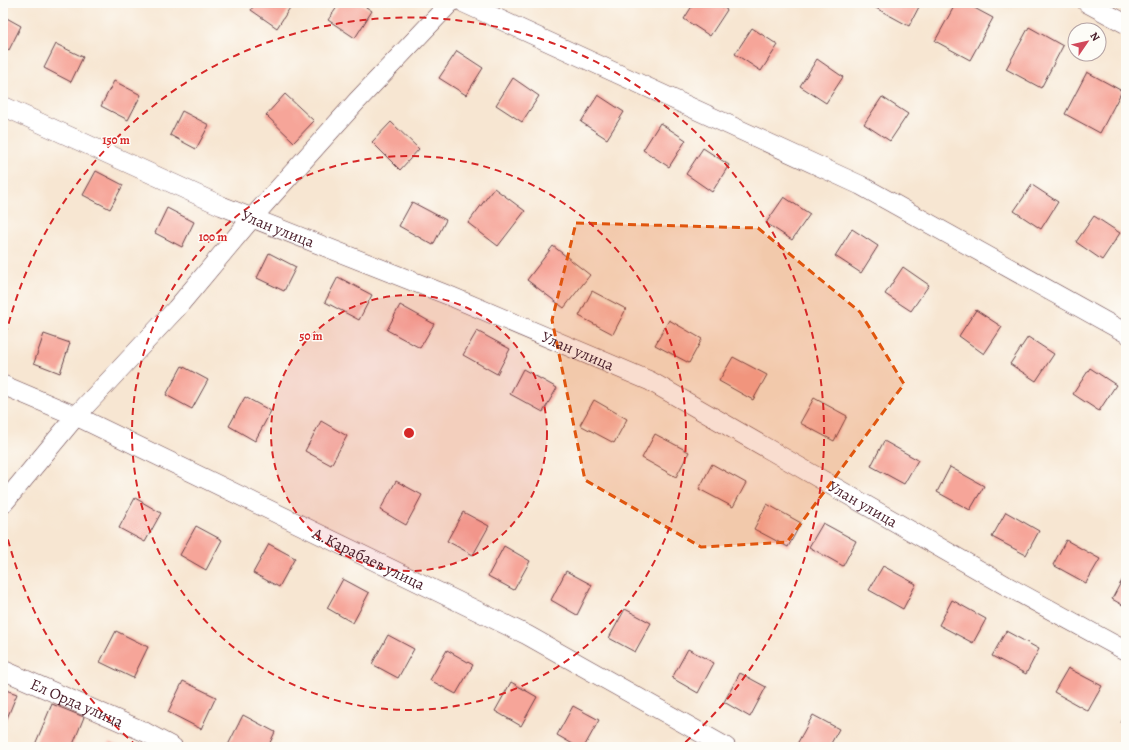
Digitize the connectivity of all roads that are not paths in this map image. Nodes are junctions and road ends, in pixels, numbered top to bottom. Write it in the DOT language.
graph roads {
  1 [pos="450,3"];
  2 [pos="464,3"];
  3 [pos="1087,3"];
  4 [pos="1126,24"];
  5 [pos="3,106"];
  6 [pos="252,218"];
  7 [pos="1126,333"];
  8 [pos="3,386"];
  9 [pos="76,416"];
  10 [pos="3,504"];
  11 [pos="1126,651"];
  12 [pos="3,670"];
  13 [pos="173,747"];
  14 [pos="726,747"];
  1 -- 6 [label="street"];
  2 -- 7 [label="street"];
  3 -- 4 [label="street"];
  5 -- 6 [label="street, Улан улица"];
  6 -- 9 [label="street"];
  6 -- 11 [label="street, Улан улица"];
  8 -- 9 [label="street, А.Карабаев улица"];
  9 -- 10 [label="street"];
  9 -- 14 [label="street, А.Карабаев улица"];
  12 -- 13 [label="street, Ел Орда улица"];
}
